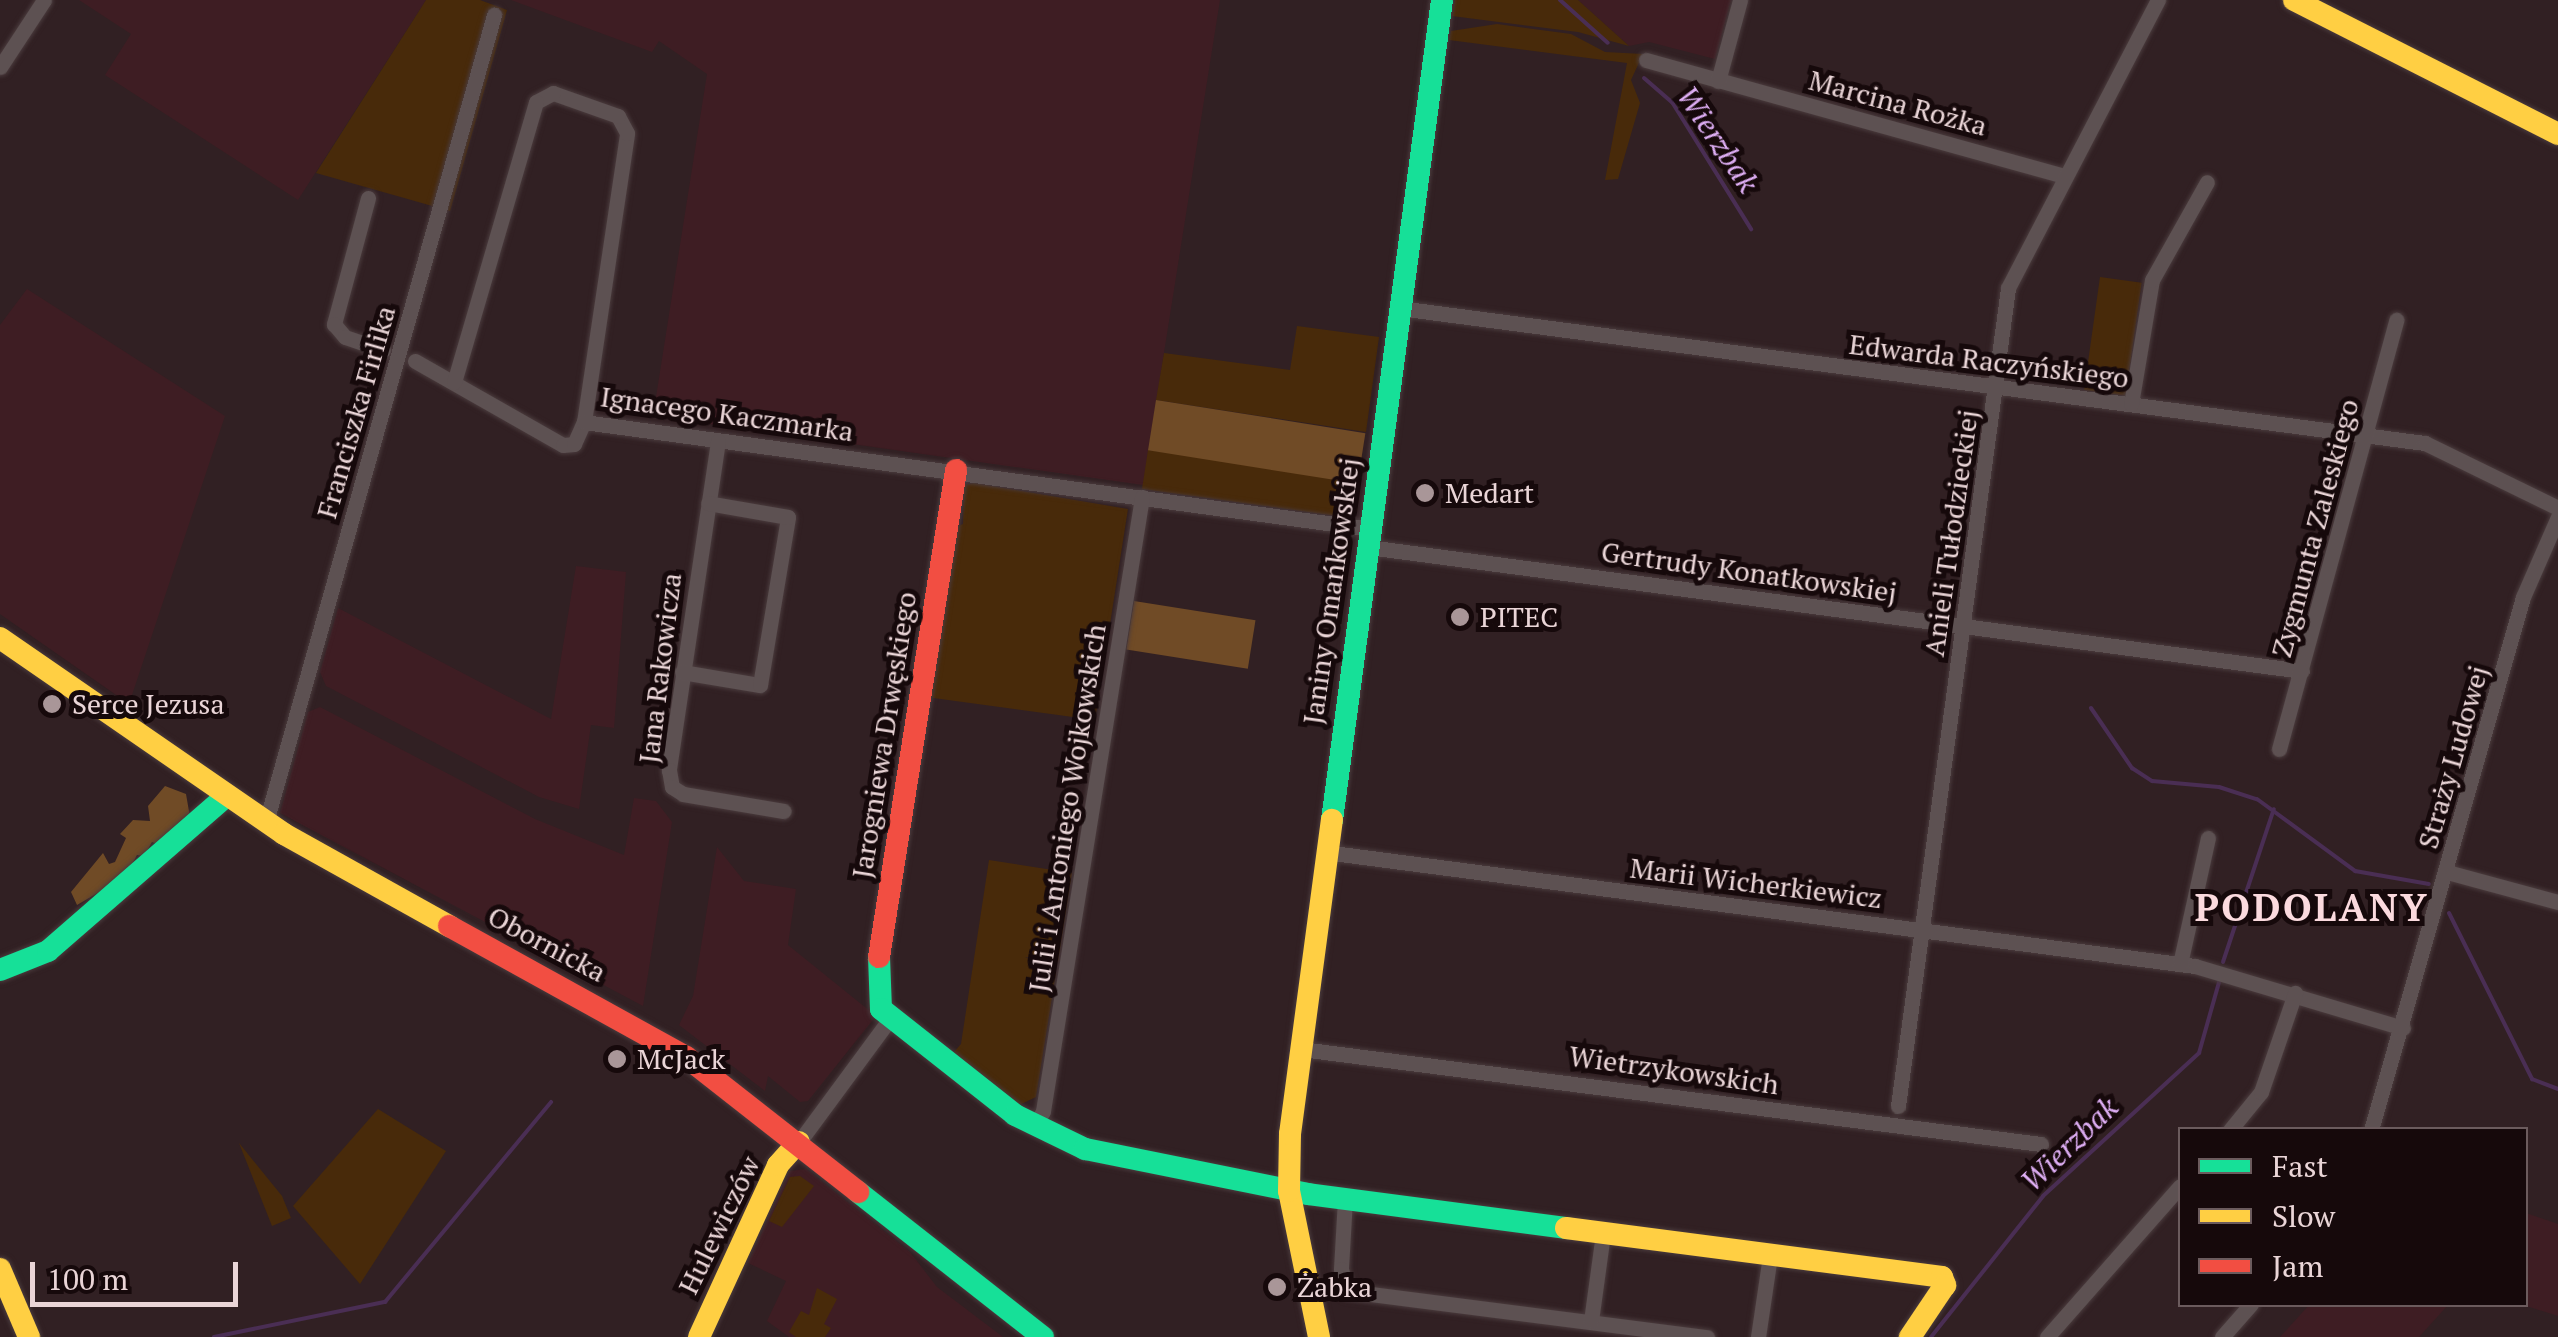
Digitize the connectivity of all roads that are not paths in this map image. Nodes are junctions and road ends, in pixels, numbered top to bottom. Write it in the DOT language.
graph roads {
  1 [pos="44,0"];
  2 [pos="1442,0"];
  3 [pos="1740,0"];
  4 [pos="2158,0"];
  5 [pos="2294,0"];
  6 [pos="494,15"];
  7 [pos="1646,60"];
  8 [pos="0,67"];
  9 [pos="1718,80"];
  10 [pos="2558,134"];
  11 [pos="2066,176"];
  12 [pos="2207,182"];
  13 [pos="368,198"];
  14 [pos="1399,308"];
  15 [pos="2396,320"];
  16 [pos="382,350"];
  17 [pos="415,360"];
  18 [pos="454,382"];
  19 [pos="1995,387"];
  20 [pos="2131,404"];
  21 [pos="584,422"];
  22 [pos="2368,435"];
  23 [pos="718,441"];
  24 [pos="956,470"];
  25 [pos="1142,497"];
  26 [pos="708,503"];
  27 [pos="2558,508"];
  28 [pos="2558,517"];
  29 [pos="1370,538"];
  30 [pos="1964,626"];
  31 [pos="0,638"];
  32 [pos="2302,671"];
  33 [pos="682,672"];
  34 [pos="2279,749"];
  35 [pos="226,796"];
  36 [pos="784,811"];
  37 [pos="266,822"];
  38 [pos="2208,838"];
  39 [pos="1325,852"];
  40 [pos="2447,872"];
  41 [pos="2558,902"];
  42 [pos="1923,930"];
  43 [pos="2180,964"];
  44 [pos="0,970"];
  45 [pos="2295,993"];
  46 [pos="886,1013"];
  47 [pos="2402,1028"];
  48 [pos="1300,1049"];
  49 [pos="1898,1106"];
  50 [pos="1034,1125"];
  51 [pos="2232,1127"];
  52 [pos="2372,1127"];
  53 [pos="799,1142"];
  54 [pos="2041,1144"];
  55 [pos="2178,1188"];
  56 [pos="1289,1191"];
  57 [pos="1345,1199"];
  58 [pos="1603,1233"];
  59 [pos="1770,1256"];
  60 [pos="0,1269"];
  61 [pos="2248,1307"];
  62 [pos="1591,1321"];
  63 [pos="25,1336"];
  64 [pos="699,1337"];
  65 [pos="1042,1337"];
  66 [pos="1320,1337"];
  67 [pos="1707,1337"];
  68 [pos="1758,1337"];
  69 [pos="1910,1337"];
  70 [pos="2047,1337"];
  71 [pos="2222,1337"];
  1 -- 8 [label="street"];
  2 -- 14 [label="street, Janiny Omańkowskiej"];
  3 -- 9 [label="street"];
  4 -- 11 [label="street, Anieli Tułodzieckiej"];
  5 -- 10 [label="street"];
  6 -- 37 [label="street, Franciszka Firlika"];
  7 -- 9 [label="street, Marcina Rożka"];
  9 -- 11 [label="street, Marcina Rożka"];
  11 -- 19 [label="street, Anieli Tułodzieckiej"];
  12 -- 20 [label="street"];
  13 -- 16 [label="street, Franciszka Firlika"];
  14 -- 19 [label="street, Edwarda Raczyńskiego"];
  14 -- 29 [label="street, Janiny Omańkowskiej"];
  15 -- 22 [label="street, Zygmunta Zaleskiego"];
  17 -- 18 [label="street, Franciszka Firlika"];
  18 -- 21 [label="street, Franciszka Firlika"];
  18 -- 21 [label="street, Ignacego Kaczmarka"];
  19 -- 20 [label="street, Edwarda Raczyńskiego"];
  19 -- 30 [label="street, Anieli Tułodzieckiej"];
  20 -- 22 [label="street, Edwarda Raczyńskiego"];
  21 -- 23 [label="street, Ignacego Kaczmarka"];
  22 -- 27 [label="street, Edwarda Raczyńskiego"];
  22 -- 32 [label="street, Zygmunta Zaleskiego"];
  23 -- 24 [label="street, Ignacego Kaczmarka"];
  23 -- 26 [label="street, Jana Rakowicza"];
  24 -- 25 [label="street, Ignacego Kaczmarka"];
  24 -- 46 [label="street, Jarogniewa Drwęskiego"];
  25 -- 29 [label="street, Ignacego Kaczmarka"];
  25 -- 50 [label="street, Julii i Antoniego Wojkowskich"];
  26 -- 33 [label="street, Jana Rakowicza"];
  26 -- 33 [label="street"];
  28 -- 40 [label="street, Straży Ludowej"];
  29 -- 30 [label="street, Gertrudy Konatkowskiej"];
  29 -- 39 [label="street, Janiny Omańkowskiej"];
  30 -- 32 [label="street, Gertrudy Konatkowskiej"];
  30 -- 42 [label="street, Anieli Tułodzieckiej"];
  31 -- 35 [label="street, Obornicka"];
  32 -- 34 [label="street, Zygmunta Zaleskiego"];
  33 -- 36 [label="street, Jana Rakowicza"];
  35 -- 37 [label="street, Obornicka"];
  35 -- 44 [label="street"];
  37 -- 53 [label="street, Obornicka"];
  38 -- 43 [label="street"];
  39 -- 42 [label="street, Marii Wicherkiewicz"];
  39 -- 48 [label="street, Janiny Omańkowskiej"];
  40 -- 41 [label="street"];
  40 -- 47 [label="street, Straży Ludowej"];
  42 -- 43 [label="street, Marii Wicherkiewicz"];
  42 -- 49 [label="street, Anieli Tułodzieckiej"];
  43 -- 45 [label="street, Marii Wicherkiewicz"];
  45 -- 47 [label="street, Marii Wicherkiewicz"];
  45 -- 51 [label="street"];
  46 -- 50 [label="street"];
  46 -- 53 [label="street"];
  47 -- 52 [label="street, Straży Ludowej"];
  48 -- 54 [label="street, Wietrzykowskich"];
  48 -- 56 [label="street, Janiny Omańkowskiej"];
  50 -- 56 [label="street"];
  53 -- 64 [label="street, Hulewiczów"];
  53 -- 65 [label="street, Obornicka"];
  55 -- 70 [label="street"];
  56 -- 57 [label="street"];
  56 -- 66 [label="street, Janiny Omańkowskiej"];
  57 -- 58 [label="street"];
  57 -- 62 [label="street"];
  58 -- 59 [label="street"];
  58 -- 62 [label="street"];
  59 -- 68 [label="street"];
  59 -- 69 [label="street"];
  60 -- 63 [label="street"];
  61 -- 71 [label="street"];
  62 -- 67 [label="street"];
}
